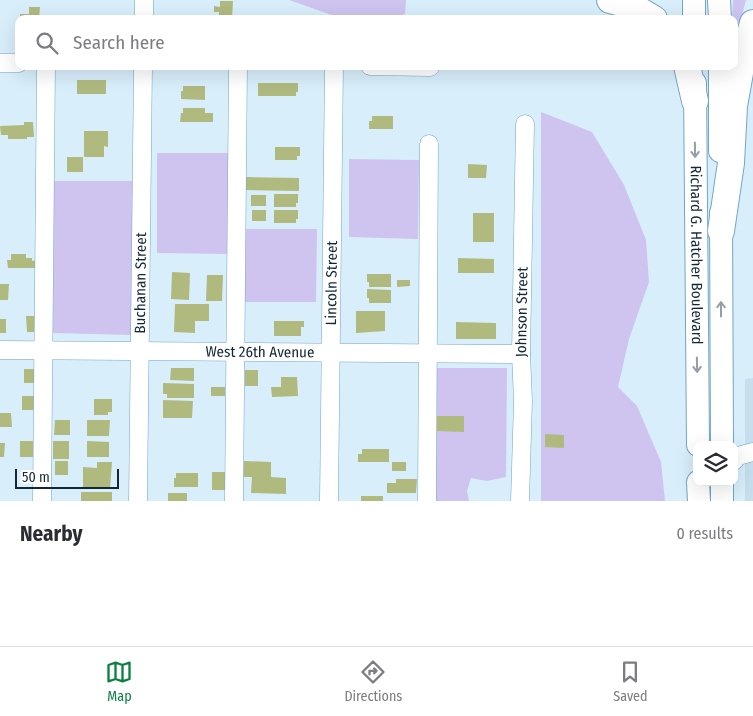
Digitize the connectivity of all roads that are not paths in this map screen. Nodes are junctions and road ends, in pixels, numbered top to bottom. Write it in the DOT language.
graph roads {
  1 [pos="144,0"];
  2 [pos="610,0"];
  3 [pos="694,0"];
  4 [pos="719,0"];
  5 [pos="144,15"];
  6 [pos="647,15"];
  7 [pos="694,15"];
  8 [pos="720,15"];
  9 [pos="753,23"];
  10 [pos="0,62"];
  11 [pos="15,63"];
  12 [pos="46,70"];
  13 [pos="144,70"];
  14 [pos="238,70"];
  15 [pos="334,70"];
  16 [pos="688,70"];
  17 [pos="695,70"];
  18 [pos="720,70"];
  19 [pos="695,101"];
  20 [pos="525,124"];
  21 [pos="428,144"];
  22 [pos="721,231"];
  23 [pos="0,350"];
  24 [pos="44,350"];
  25 [pos="140,351"];
  26 [pos="234,352"];
  27 [pos="330,352"];
  28 [pos="427,353"];
  29 [pos="521,354"];
  30 [pos="698,441"];
  31 [pos="722,441"];
  32 [pos="753,452"];
  33 [pos="738,456"];
  34 [pos="698,486"];
  35 [pos="722,486"];
  36 [pos="42,501"];
  37 [pos="138,501"];
  38 [pos="234,501"];
  39 [pos="329,501"];
  40 [pos="427,501"];
  41 [pos="520,501"];
  42 [pos="699,501"];
  43 [pos="722,501"];
  1 -- 5 [label="street"];
  2 -- 6 [label="highway"];
  3 -- 7 [label="main road"];
  4 -- 8 [label="main road"];
  9 -- 22 [label="highway"];
  10 -- 11 [label="street"];
  12 -- 24 [label="street"];
  13 -- 25 [label="street, Buchanan Street"];
  14 -- 26 [label="street"];
  15 -- 27 [label="street, Lincoln Street"];
  16 -- 19 [label="highway"];
  17 -- 19 [label="main road, Richard G. Hatcher Boulevard"];
  18 -- 22 [label="main road, Richard G. Hatcher Boulevard"];
  19 -- 30 [label="main road, Richard G. Hatcher Boulevard, one-way"];
  20 -- 29 [label="street, Johnson Street"];
  21 -- 28 [label="street"];
  31 -- 22 [label="main road, Richard G. Hatcher Boulevard, one-way"];
  23 -- 24 [label="street, West 26th Avenue"];
  24 -- 25 [label="street, West 26th Avenue"];
  24 -- 36 [label="street"];
  25 -- 26 [label="street, West 26th Avenue"];
  25 -- 37 [label="street, Buchanan Street"];
  26 -- 27 [label="street, West 26th Avenue"];
  26 -- 38 [label="street"];
  27 -- 28 [label="street, West 26th Avenue"];
  27 -- 39 [label="street, Lincoln Street"];
  28 -- 29 [label="street, West 26th Avenue"];
  28 -- 40 [label="street"];
  29 -- 41 [label="street, Johnson Street"];
  32 -- 33 [label="street"];
  34 -- 42 [label="main road"];
  35 -- 43 [label="main road"];
}
